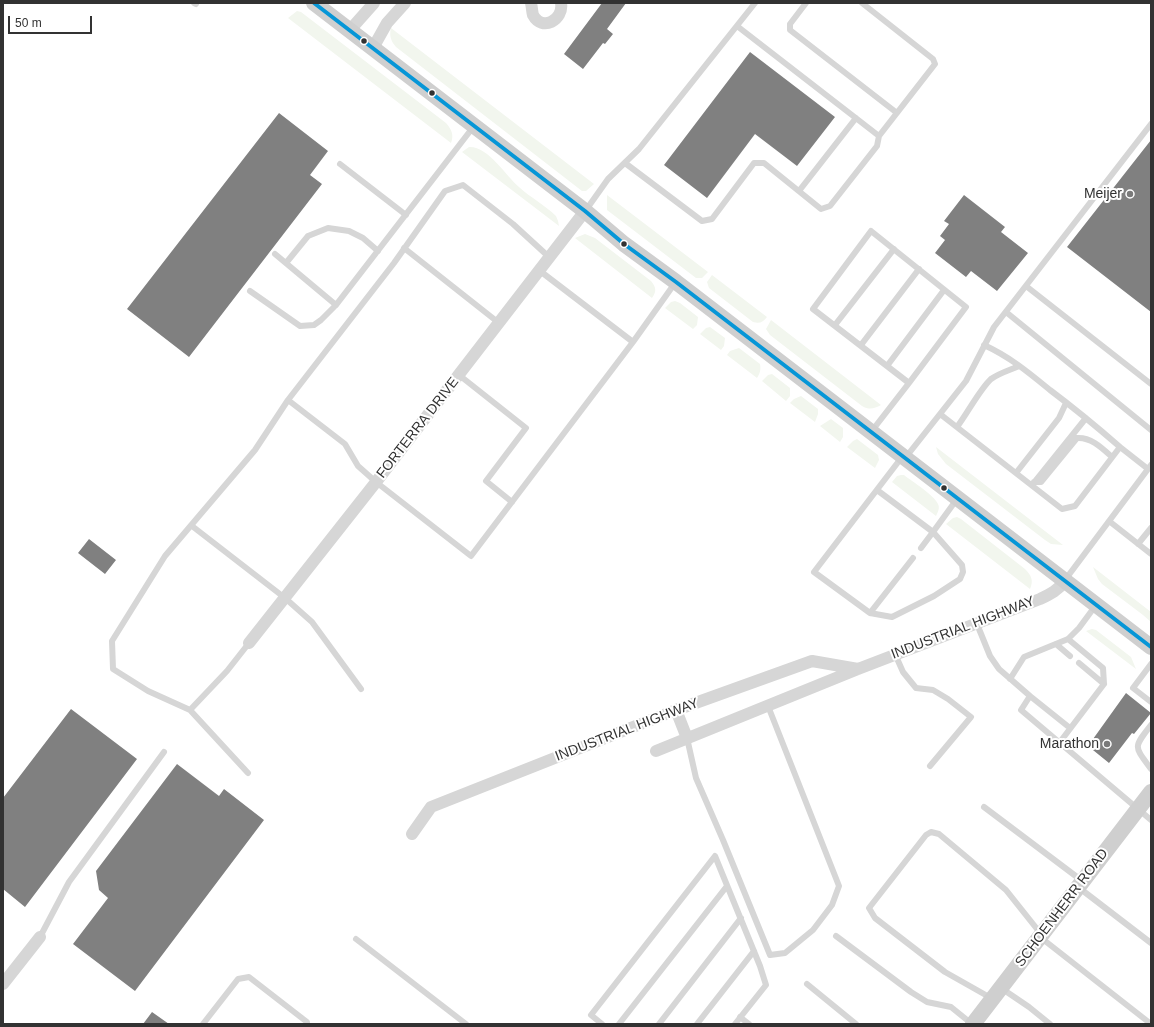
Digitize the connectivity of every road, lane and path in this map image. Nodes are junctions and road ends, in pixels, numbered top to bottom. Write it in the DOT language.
graph roads {
  1 [pos="314,3"];
  2 [pos="374,3"];
  3 [pos="405,3"];
  4 [pos="531,3"];
  5 [pos="561,3"];
  6 [pos="755,3"];
  7 [pos="806,3"];
  8 [pos="862,3"];
  9 [pos="737,26"];
  10 [pos="350,30"];
  11 [pos="373,48"];
  12 [pos="897,112"];
  13 [pos="856,118"];
  14 [pos="1151,124"];
  15 [pos="474,126"];
  16 [pos="879,136"];
  17 [pos="625,163"];
  18 [pos="340,164"];
  19 [pos="799,191"];
  20 [pos="585,211"];
  21 [pos="406,215"];
  22 [pos="404,248"];
  23 [pos="894,249"];
  24 [pos="378,251"];
  25 [pos="275,254"];
  26 [pos="549,257"];
  27 [pos="286,263"];
  28 [pos="919,269"];
  29 [pos="540,270"];
  30 [pos="676,282"];
  31 [pos="1026,286"];
  32 [pos="944,290"];
  33 [pos="250,291"];
  34 [pos="336,305"];
  35 [pos="1006,312"];
  36 [pos="499,323"];
  37 [pos="835,325"];
  38 [pos="633,342"];
  39 [pos="861,345"];
  40 [pos="984,345"];
  41 [pos="887,366"];
  42 [pos="1020,366"];
  43 [pos="459,375"];
  44 [pos="909,383"];
  45 [pos="1151,384"];
  46 [pos="288,400"];
  47 [pos="1066,403"];
  48 [pos="940,414"];
  49 [pos="1086,418"];
  50 [pos="957,427"];
  51 [pos="1151,430"];
  52 [pos="871,432"];
  53 [pos="1120,446"];
  54 [pos="904,457"];
  55 [pos="1112,457"];
  56 [pos="1150,467"];
  57 [pos="1016,473"];
  58 [pos="376,482"];
  59 [pos="1033,484"];
  60 [pos="877,490"];
  61 [pos="958,499"];
  62 [pos="512,502"];
  63 [pos="1108,521"];
  64 [pos="192,526"];
  65 [pos="1151,528"];
  66 [pos="933,532"];
  67 [pos="1138,544"];
  68 [pos="921,548"];
  69 [pos="1151,554"];
  70 [pos="913,558"];
  71 [pos="1064,581"];
  72 [pos="285,598"];
  73 [pos="1096,605"];
  74 [pos="870,613"];
  75 [pos="977,624"];
  76 [pos="1068,639"];
  77 [pos="249,643"];
  78 [pos="1056,644"];
  79 [pos="1151,647"];
  80 [pos="895,654"];
  81 [pos="1070,656"];
  82 [pos="1079,663"];
  83 [pos="1151,664"];
  84 [pos="858,669"];
  85 [pos="1010,680"];
  86 [pos="1104,684"];
  87 [pos="361,689"];
  88 [pos="1030,696"];
  89 [pos="1151,702"];
  90 [pos="768,706"];
  91 [pos="190,710"];
  92 [pos="676,710"];
  93 [pos="1151,725"];
  94 [pos="1070,728"];
  95 [pos="687,738"];
  96 [pos="1060,742"];
  97 [pos="656,751"];
  98 [pos="164,752"];
  99 [pos="930,766"];
  100 [pos="1151,769"];
  101 [pos="248,773"];
  102 [pos="1151,792"];
  103 [pos="984,807"];
  104 [pos="1138,809"];
  105 [pos="1151,820"];
  106 [pos="412,834"];
  107 [pos="1080,884"];
  108 [pos="727,886"];
  109 [pos="741,918"];
  110 [pos="836,936"];
  111 [pos="1041,936"];
  112 [pos="40,937"];
  113 [pos="356,939"];
  114 [pos="1151,943"];
  115 [pos="754,951"];
  116 [pos="3,984"];
  117 [pos="807,984"];
  118 [pos="996,994"];
  119 [pos="740,1017"];
  120 [pos="203,1024"];
  121 [pos="307,1024"];
  122 [pos="466,1024"];
  123 [pos="602,1024"];
  124 [pos="619,1024"];
  125 [pos="659,1024"];
  126 [pos="697,1024"];
  127 [pos="735,1024"];
  128 [pos="749,1024"];
  129 [pos="856,1024"];
  130 [pos="973,1024"];
  131 [pos="1050,1024"];
  132 [pos="1151,1024"];
  1 -- 10 [label="main road"];
  2 -- 10 [label="street"];
  3 -- 11 [label="street"];
  4 -- 5 [label="street"];
  6 -- 9 [label="lane"];
  7 -- 12 [label="lane"];
  8 -- 12 [label="lane"];
  9 -- 13 [label="lane"];
  9 -- 17 [label="lane"];
  10 -- 11 [label="main road"];
  11 -- 15 [label="main road"];
  12 -- 16 [label="lane"];
  13 -- 16 [label="lane"];
  13 -- 19 [label="lane"];
  14 -- 31 [label="lane"];
  15 -- 20 [label="main road"];
  15 -- 21 [label="lane"];
  16 -- 19 [label="lane"];
  17 -- 19 [label="lane"];
  17 -- 20 [label="lane"];
  18 -- 21 [label="lane"];
  20 -- 26 [label="street, FORTERRA DRIVE"];
  20 -- 30 [label="main road"];
  21 -- 24 [label="lane"];
  22 -- 26 [label="lane"];
  22 -- 36 [label="lane"];
  22 -- 46 [label="lane"];
  23 -- 28 [label="lane"];
  23 -- 37 [label="lane"];
  23 -- 37 [label="lane"];
  24 -- 27 [label="lane"];
  24 -- 34 [label="lane"];
  25 -- 27 [label="lane"];
  26 -- 29 [label="street, FORTERRA DRIVE"];
  27 -- 34 [label="lane"];
  28 -- 32 [label="lane"];
  28 -- 39 [label="lane"];
  29 -- 36 [label="street, FORTERRA DRIVE"];
  29 -- 38 [label="lane"];
  30 -- 38 [label="lane"];
  30 -- 52 [label="main road"];
  31 -- 35 [label="lane"];
  31 -- 45 [label="lane"];
  32 -- 41 [label="lane"];
  32 -- 44 [label="lane"];
  33 -- 34 [label="lane"];
  35 -- 40 [label="lane"];
  35 -- 51 [label="lane"];
  36 -- 43 [label="street, FORTERRA DRIVE"];
  37 -- 39 [label="lane"];
  38 -- 62 [label="lane"];
  39 -- 41 [label="lane"];
  40 -- 42 [label="lane"];
  40 -- 48 [label="lane"];
  41 -- 44 [label="lane"];
  42 -- 47 [label="lane"];
  42 -- 50 [label="lane"];
  43 -- 58 [label="street, FORTERRA DRIVE"];
  43 -- 62 [label="lane"];
  44 -- 52 [label="lane"];
  46 -- 58 [label="lane"];
  46 -- 64 [label="lane"];
  47 -- 49 [label="lane"];
  47 -- 57 [label="lane"];
  48 -- 50 [label="lane"];
  48 -- 54 [label="lane"];
  49 -- 53 [label="lane"];
  49 -- 59 [label="lane"];
  50 -- 57 [label="lane"];
  52 -- 54 [label="main road"];
  53 -- 55 [label="lane"];
  53 -- 56 [label="lane"];
  54 -- 60 [label="lane"];
  54 -- 61 [label="main road"];
  55 -- 59 [label="lane"];
  55 -- 59 [label="lane"];
  56 -- 63 [label="lane"];
  57 -- 59 [label="lane"];
  58 -- 62 [label="lane"];
  58 -- 72 [label="street, FORTERRA DRIVE"];
  60 -- 66 [label="lane"];
  60 -- 74 [label="lane"];
  61 -- 66 [label="lane"];
  61 -- 71 [label="main road"];
  63 -- 67 [label="lane"];
  63 -- 71 [label="lane"];
  64 -- 72 [label="lane"];
  64 -- 91 [label="lane"];
  65 -- 67 [label="lane"];
  66 -- 68 [label="lane"];
  66 -- 74 [label="lane"];
  67 -- 69 [label="lane"];
  70 -- 74 [label="lane"];
  71 -- 73 [label="main road"];
  71 -- 75 [label="street, INDUSTRIAL HIGHWAY"];
  72 -- 77 [label="street, FORTERRA DRIVE"];
  72 -- 87 [label="lane"];
  73 -- 76 [label="lane"];
  73 -- 79 [label="main road"];
  75 -- 80 [label="street, INDUSTRIAL HIGHWAY"];
  75 -- 85 [label="lane"];
  76 -- 78 [label="lane"];
  76 -- 86 [label="lane"];
  77 -- 91 [label="lane"];
  78 -- 81 [label="lane"];
  78 -- 85 [label="lane"];
  80 -- 84 [label="street, INDUSTRIAL HIGHWAY"];
  80 -- 99 [label="lane"];
  82 -- 86 [label="lane"];
  83 -- 89 [label="lane"];
  84 -- 90 [label="street, INDUSTRIAL HIGHWAY"];
  84 -- 92 [label="street, INDUSTRIAL HIGHWAY"];
  85 -- 88 [label="lane"];
  86 -- 94 [label="lane"];
  88 -- 94 [label="lane"];
  88 -- 96 [label="lane"];
  90 -- 95 [label="street, INDUSTRIAL HIGHWAY"];
  90 -- 95 [label="lane"];
  91 -- 101 [label="lane"];
  92 -- 95 [label="street"];
  92 -- 106 [label="street, INDUSTRIAL HIGHWAY"];
  93 -- 100 [label="lane"];
  94 -- 96 [label="lane"];
  95 -- 97 [label="street, INDUSTRIAL HIGHWAY"];
  96 -- 104 [label="lane"];
  98 -- 112 [label="lane"];
  102 -- 104 [label="main road, SCHOENHERR ROAD"];
  103 -- 107 [label="lane"];
  104 -- 105 [label="lane"];
  104 -- 107 [label="main road, SCHOENHERR ROAD"];
  107 -- 111 [label="main road, SCHOENHERR ROAD"];
  107 -- 114 [label="lane"];
  108 -- 109 [label="lane"];
  108 -- 123 [label="lane"];
  108 -- 124 [label="lane"];
  109 -- 115 [label="lane"];
  109 -- 125 [label="lane"];
  110 -- 130 [label="lane"];
  111 -- 118 [label="main road, SCHOENHERR ROAD"];
  111 -- 118 [label="lane"];
  111 -- 132 [label="lane"];
  112 -- 116 [label="street"];
  113 -- 122 [label="lane"];
  115 -- 119 [label="lane"];
  115 -- 126 [label="lane"];
  117 -- 129 [label="lane"];
  118 -- 130 [label="main road, SCHOENHERR ROAD"];
  118 -- 131 [label="lane"];
  119 -- 127 [label="lane"];
  119 -- 128 [label="lane"];
  120 -- 121 [label="lane"];
}
